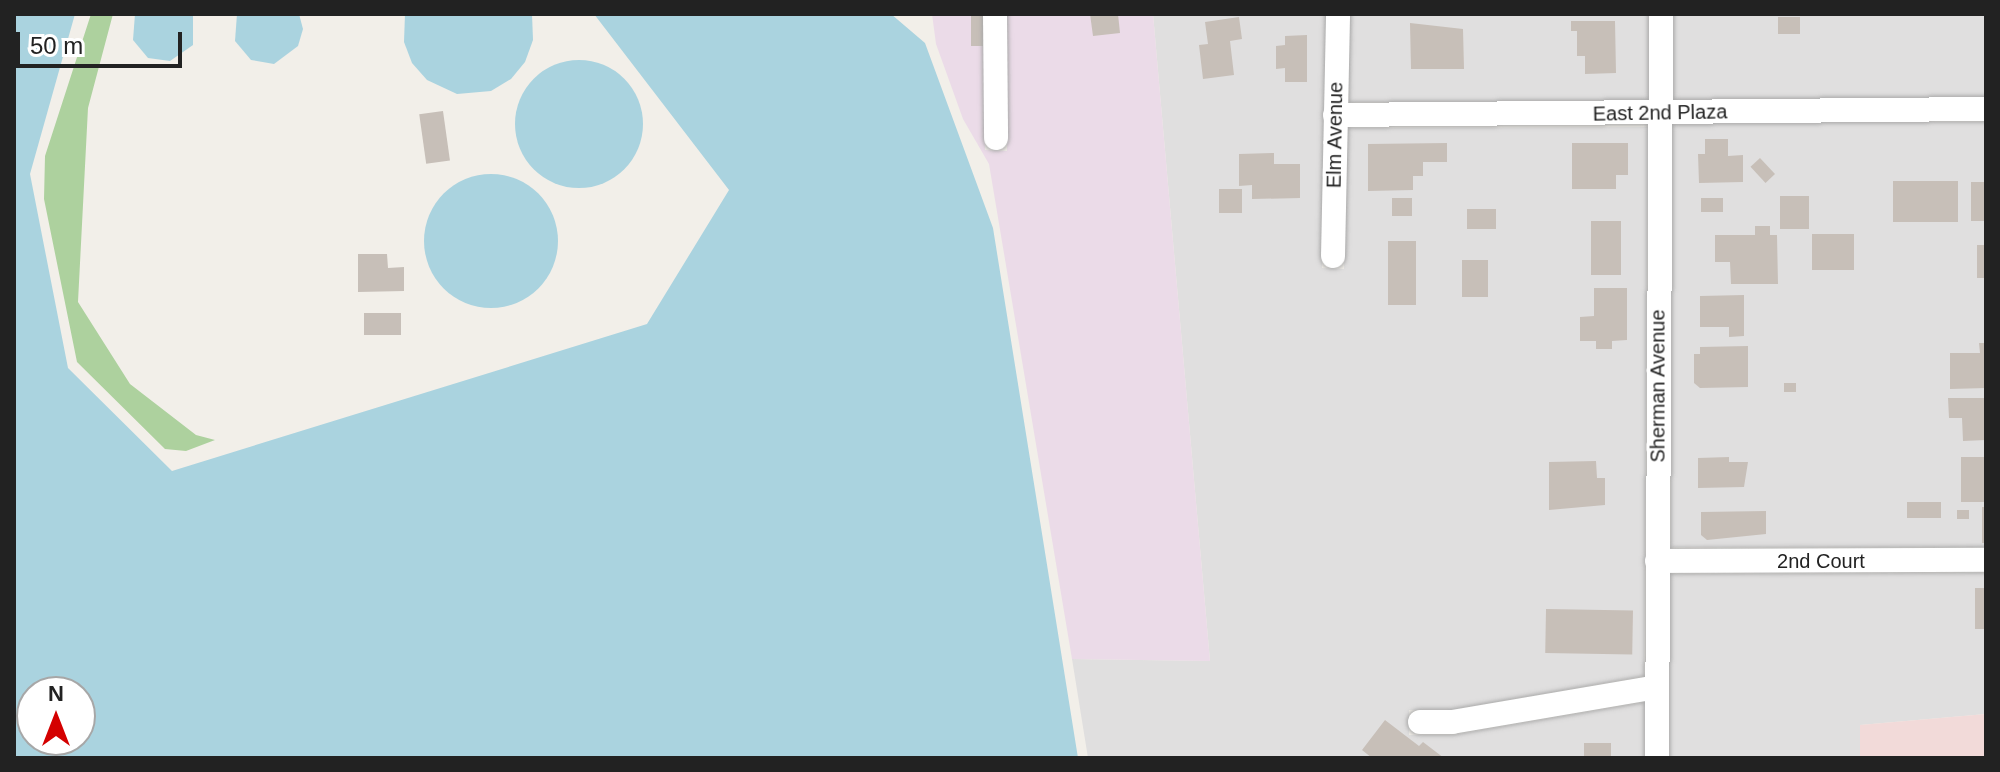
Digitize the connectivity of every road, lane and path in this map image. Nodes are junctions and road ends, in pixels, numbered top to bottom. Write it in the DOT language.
graph roads {
  1 [pos="995,14"];
  2 [pos="1338,14"];
  3 [pos="1661,14"];
  4 [pos="1986,109"];
  5 [pos="1659,114"];
  6 [pos="1335,115"];
  7 [pos="996,138"];
  8 [pos="1333,256"];
  9 [pos="1986,560"];
  10 [pos="1657,561"];
  11 [pos="1657,687"];
  12 [pos="1420,722"];
  13 [pos="1657,758"];
  1 -- 7 [label="street"];
  2 -- 6 [label="street, Elm Avenue"];
  3 -- 5 [label="street, Sherman Avenue"];
  4 -- 5 [label="street, East 2nd Plaza"];
  5 -- 6 [label="street, East 2nd Plaza"];
  5 -- 10 [label="street, Sherman Avenue"];
  6 -- 8 [label="street, Elm Avenue"];
  9 -- 10 [label="street, 2nd Court"];
  10 -- 11 [label="street, Sherman Avenue"];
  11 -- 12 [label="street"];
  11 -- 13 [label="street, Sherman Avenue"];
}
